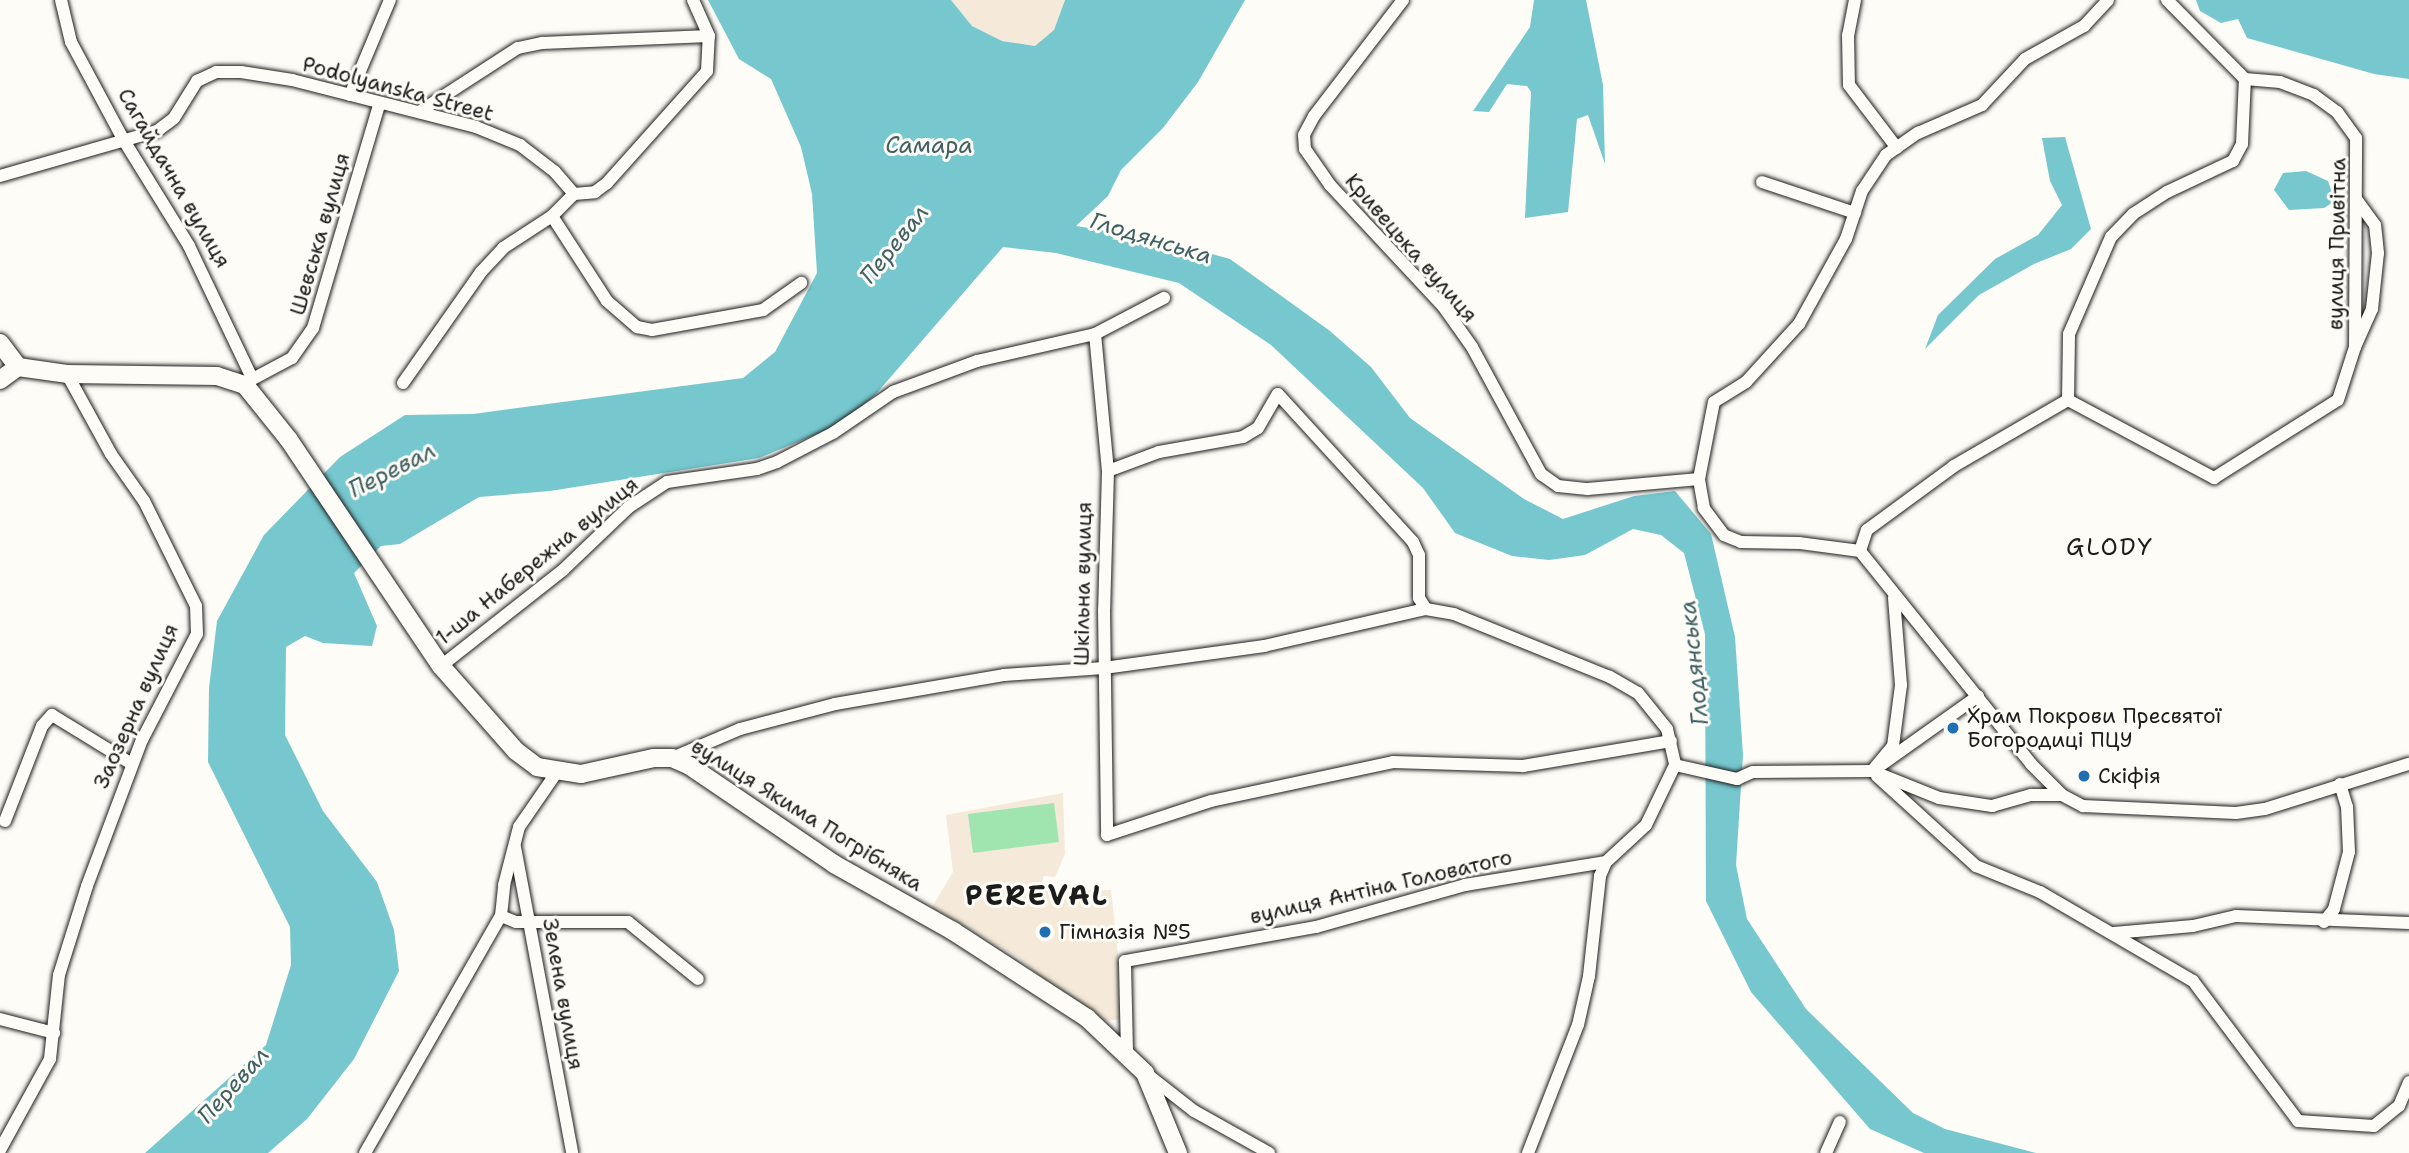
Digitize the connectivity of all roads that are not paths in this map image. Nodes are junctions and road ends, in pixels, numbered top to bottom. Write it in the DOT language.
graph roads {
  1 [pos="61,0"];
  2 [pos="390,0"];
  3 [pos="693,0"];
  4 [pos="1403,0"];
  5 [pos="1855,0"];
  6 [pos="2108,0"];
  7 [pos="2167,0"];
  8 [pos="709,36"];
  9 [pos="2245,79"];
  10 [pos="350,95"];
  11 [pos="379,105"];
  12 [pos="422,110"];
  13 [pos="123,139"];
  14 [pos="1897,148"];
  15 [pos="0,176"];
  16 [pos="1762,182"];
  17 [pos="574,194"];
  18 [pos="2357,200"];
  19 [pos="1854,214"];
  20 [pos="552,216"];
  21 [pos="801,284"];
  22 [pos="1164,298"];
  23 [pos="1095,334"];
  24 [pos="0,343"];
  25 [pos="2355,347"];
  26 [pos="18,367"];
  27 [pos="67,374"];
  28 [pos="0,380"];
  29 [pos="248,382"];
  30 [pos="403,383"];
  31 [pos="2068,400"];
  32 [pos="1108,471"];
  33 [pos="1699,479"];
  34 [pos="1860,551"];
  35 [pos="1894,598"];
  36 [pos="1426,608"];
  37 [pos="441,666"];
  38 [pos="1104,668"];
  39 [pos="1978,696"];
  40 [pos="1671,741"];
  41 [pos="672,758"];
  42 [pos="132,764"];
  43 [pos="2409,764"];
  44 [pos="1675,765"];
  45 [pos="1872,771"];
  46 [pos="557,772"];
  47 [pos="2340,784"];
  48 [pos="2063,795"];
  49 [pos="5,821"];
  50 [pos="514,843"];
  51 [pos="1606,862"];
  52 [pos="501,916"];
  53 [pos="531,919"];
  54 [pos="2324,922"];
  55 [pos="2409,923"];
  56 [pos="2114,933"];
  57 [pos="698,979"];
  58 [pos="0,1018"];
  59 [pos="54,1033"];
  60 [pos="1128,1052"];
  61 [pos="1145,1073"];
  62 [pos="2409,1082"];
  63 [pos="1840,1122"];
  64 [pos="0,1150"];
  65 [pos="365,1153"];
  66 [pos="572,1153"];
  67 [pos="1178,1153"];
  68 [pos="1269,1153"];
  69 [pos="1528,1153"];
  70 [pos="1826,1153"];
  1 -- 13 [label="street, Сагайдачна вулиця"];
  2 -- 10 [label="street"];
  3 -- 8 [label="street"];
  4 -- 33 [label="street, Кривецька вулиця"];
  5 -- 14 [label="street"];
  6 -- 14 [label="street"];
  7 -- 9 [label="street"];
  8 -- 12 [label="street"];
  8 -- 17 [label="street"];
  9 -- 18 [label="street, вулиця Привітна"];
  9 -- 31 [label="street"];
  10 -- 11 [label="street, Podolyanska Street"];
  10 -- 13 [label="street, Podolyanska Street"];
  11 -- 12 [label="street, Podolyanska Street"];
  11 -- 29 [label="street, Шевська вулиця"];
  12 -- 17 [label="street, Podolyanska Street"];
  13 -- 15 [label="street, Podolyanska Street"];
  13 -- 29 [label="street, Сагайдачна вулиця"];
  14 -- 19 [label="street"];
  16 -- 19 [label="street"];
  17 -- 20 [label="street"];
  18 -- 25 [label="street, вулиця Привітна"];
  18 -- 25 [label="street"];
  19 -- 33 [label="street"];
  20 -- 21 [label="street"];
  20 -- 30 [label="street"];
  22 -- 23 [label="street, 1-ша Набережна вулиця"];
  23 -- 32 [label="street, Шкільна вулиця"];
  23 -- 37 [label="street, 1-ша Набережна вулиця"];
  24 -- 26 [label="street"];
  25 -- 31 [label="street, вулиця Привітна"];
  26 -- 27 [label="street"];
  26 -- 28 [label="street"];
  27 -- 29 [label="street"];
  27 -- 42 [label="street, Заозерна вулиця"];
  29 -- 37 [label="street, Сагайдачна вулиця"];
  31 -- 34 [label="street"];
  32 -- 36 [label="street"];
  32 -- 38 [label="street, Шкільна вулиця"];
  33 -- 34 [label="street"];
  34 -- 35 [label="street"];
  35 -- 39 [label="street"];
  35 -- 45 [label="street"];
  36 -- 38 [label="street"];
  36 -- 40 [label="street"];
  37 -- 46 [label="street, Сагайдачна вулиця"];
  38 -- 40 [label="street, Шкільна вулиця"];
  38 -- 41 [label="street"];
  39 -- 45 [label="street"];
  39 -- 48 [label="street"];
  40 -- 44 [label="street"];
  41 -- 46 [label="street"];
  41 -- 60 [label="street, вулиця Якима Погрібняка"];
  42 -- 49 [label="street"];
  42 -- 59 [label="street, Заозерна вулиця"];
  43 -- 47 [label="street"];
  44 -- 45 [label="street"];
  44 -- 51 [label="street"];
  45 -- 48 [label="street"];
  45 -- 56 [label="street"];
  46 -- 50 [label="street"];
  47 -- 48 [label="street"];
  47 -- 54 [label="street"];
  50 -- 52 [label="street"];
  50 -- 53 [label="street, Зелена вулиця"];
  51 -- 60 [label="street, вулиця Антіна Головатого"];
  51 -- 69 [label="street"];
  52 -- 53 [label="street"];
  52 -- 65 [label="street"];
  53 -- 57 [label="street"];
  53 -- 66 [label="street, Зелена вулиця"];
  54 -- 55 [label="street"];
  54 -- 56 [label="street"];
  56 -- 62 [label="street"];
  58 -- 59 [label="street"];
  59 -- 64 [label="street, Заозерна вулиця"];
  60 -- 61 [label="street"];
  61 -- 67 [label="street"];
  61 -- 68 [label="street"];
  63 -- 70 [label="street"];
}
